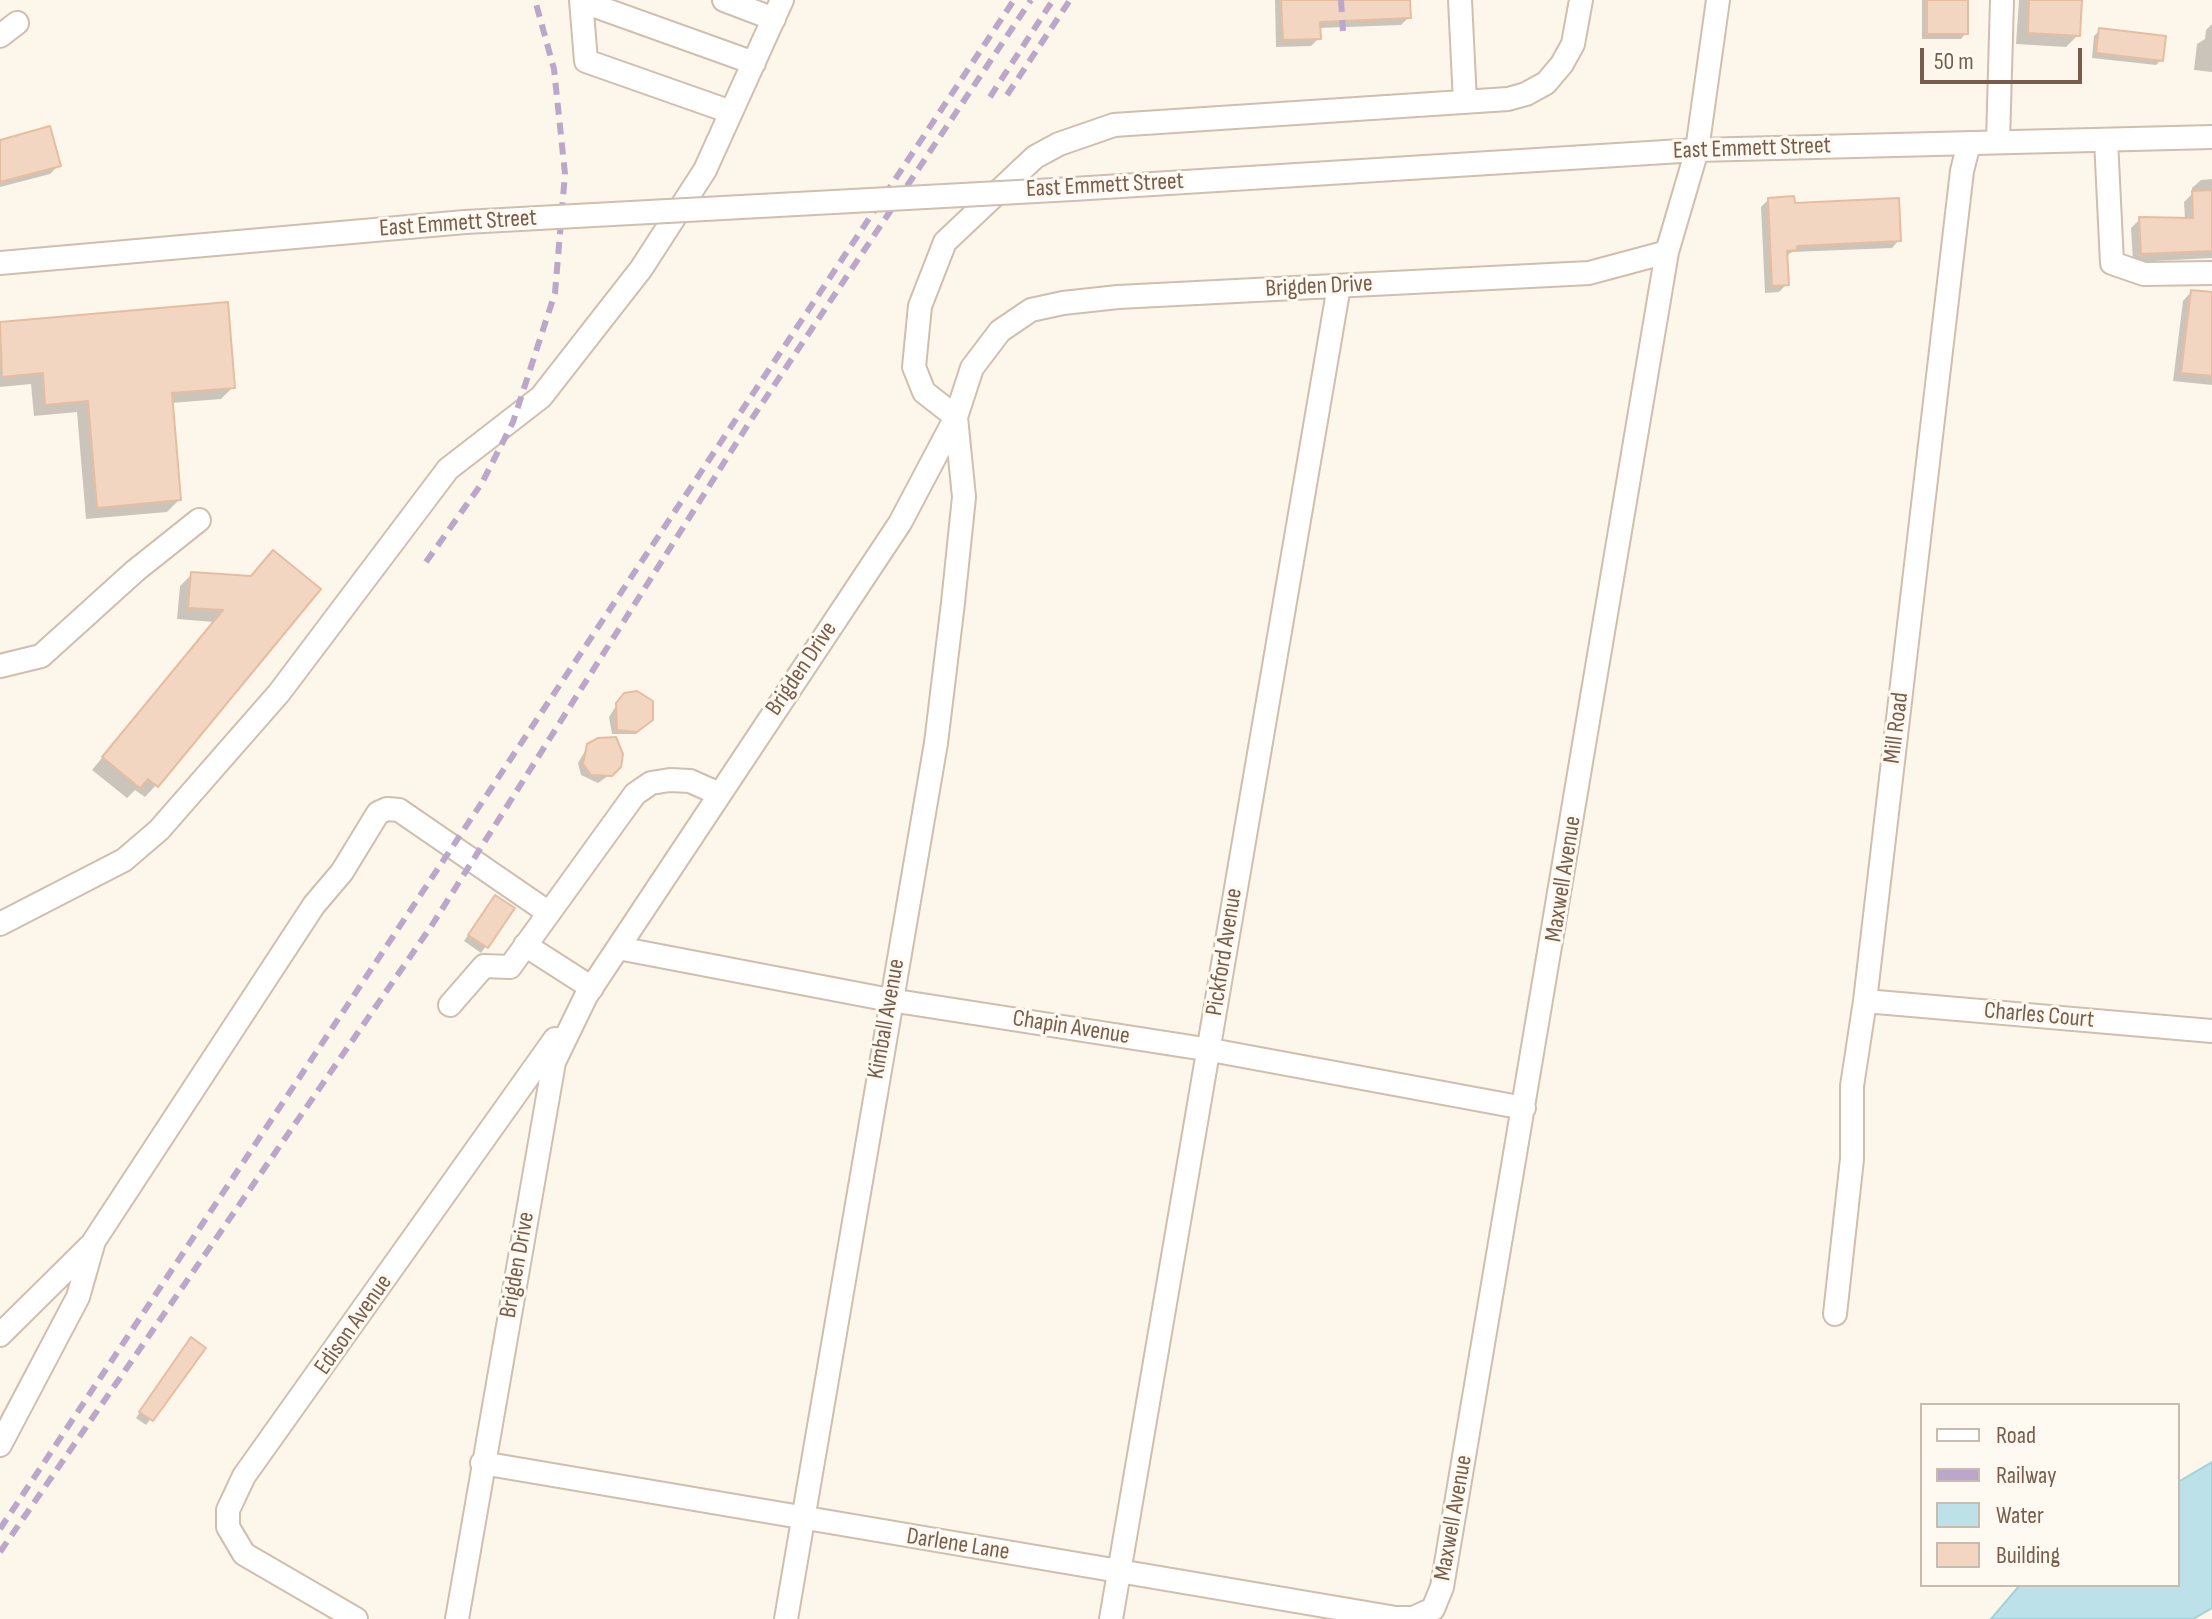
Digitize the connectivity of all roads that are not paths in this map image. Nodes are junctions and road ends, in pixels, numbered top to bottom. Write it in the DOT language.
graph roads {
  1 [pos="581,0"];
  2 [pos="724,0"];
  3 [pos="1460,0"];
  4 [pos="1581,0"];
  5 [pos="1718,0"];
  6 [pos="2002,0"];
  7 [pos="778,10"];
  8 [pos="754,63"];
  9 [pos="1465,102"];
  10 [pos="731,112"];
  11 [pos="2212,137"];
  12 [pos="2106,140"];
  13 [pos="1998,142"];
  14 [pos="1969,143"];
  15 [pos="1697,150"];
  16 [pos="1667,252"];
  17 [pos="0,263"];
  18 [pos="2212,273"];
  19 [pos="1339,286"];
  20 [pos="956,417"];
  21 [pos="199,520"];
  22 [pos="0,666"];
  23 [pos="717,793"];
  24 [pos="549,913"];
  25 [pos="0,924"];
  26 [pos="525,945"];
  27 [pos="618,948"];
  28 [pos="589,992"];
  29 [pos="890,1000"];
  30 [pos="1865,1001"];
  31 [pos="450,1005"];
  32 [pos="2212,1031"];
  33 [pos="1211,1050"];
  34 [pos="1524,1108"];
  35 [pos="94,1241"];
  36 [pos="1835,1314"];
  37 [pos="0,1335"];
  38 [pos="0,1445"];
  39 [pos="482,1463"];
  40 [pos="803,1520"];
  41 [pos="1120,1573"];
  42 [pos="1433,1609"];
  43 [pos="356,1619"];
  44 [pos="457,1619"];
  45 [pos="786,1619"];
  46 [pos="1111,1619"];
  1 -- 8 [label="street"];
  1 -- 10 [label="street"];
  2 -- 7 [label="street"];
  3 -- 9 [label="street"];
  4 -- 9 [label="street"];
  5 -- 15 [label="street, Maxwell Avenue"];
  6 -- 13 [label="street"];
  7 -- 8 [label="street"];
  8 -- 10 [label="street"];
  9 -- 20 [label="street"];
  10 -- 25 [label="street"];
  11 -- 12 [label="street, East Emmett Street"];
  12 -- 13 [label="street, East Emmett Street"];
  12 -- 18 [label="street"];
  13 -- 14 [label="street, East Emmett Street"];
  14 -- 15 [label="street, East Emmett Street"];
  14 -- 30 [label="street, Mill Road"];
  15 -- 16 [label="street, Maxwell Avenue"];
  15 -- 17 [label="street, East Emmett Street, bridge"];
  16 -- 19 [label="street, Brigden Drive"];
  16 -- 34 [label="street, Maxwell Avenue"];
  19 -- 20 [label="street, Brigden Drive"];
  19 -- 33 [label="street, Pickford Avenue"];
  20 -- 23 [label="street, Brigden Drive"];
  20 -- 29 [label="street, Kimball Avenue"];
  21 -- 22 [label="street"];
  23 -- 24 [label="street"];
  23 -- 27 [label="street, Brigden Drive"];
  24 -- 26 [label="street"];
  24 -- 35 [label="street"];
  26 -- 28 [label="street"];
  26 -- 31 [label="street"];
  27 -- 28 [label="street, Brigden Drive"];
  27 -- 29 [label="street, Chapin Avenue"];
  28 -- 39 [label="street, Brigden Drive"];
  28 -- 43 [label="street, Edison Avenue"];
  29 -- 33 [label="street, Chapin Avenue"];
  29 -- 40 [label="street, Kimball Avenue"];
  30 -- 32 [label="street, Charles Court"];
  30 -- 36 [label="street, Mill Road"];
  33 -- 34 [label="street, Chapin Avenue"];
  33 -- 41 [label="street, Pickford Avenue"];
  34 -- 42 [label="street, Maxwell Avenue"];
  35 -- 37 [label="street"];
  35 -- 38 [label="street"];
  39 -- 40 [label="street, Darlene Lane"];
  39 -- 44 [label="street, Brigden Drive"];
  40 -- 41 [label="street, Darlene Lane"];
  40 -- 45 [label="street, Kimball Avenue"];
  41 -- 42 [label="street, Darlene Lane"];
  41 -- 46 [label="street, Pickford Avenue"];
}
